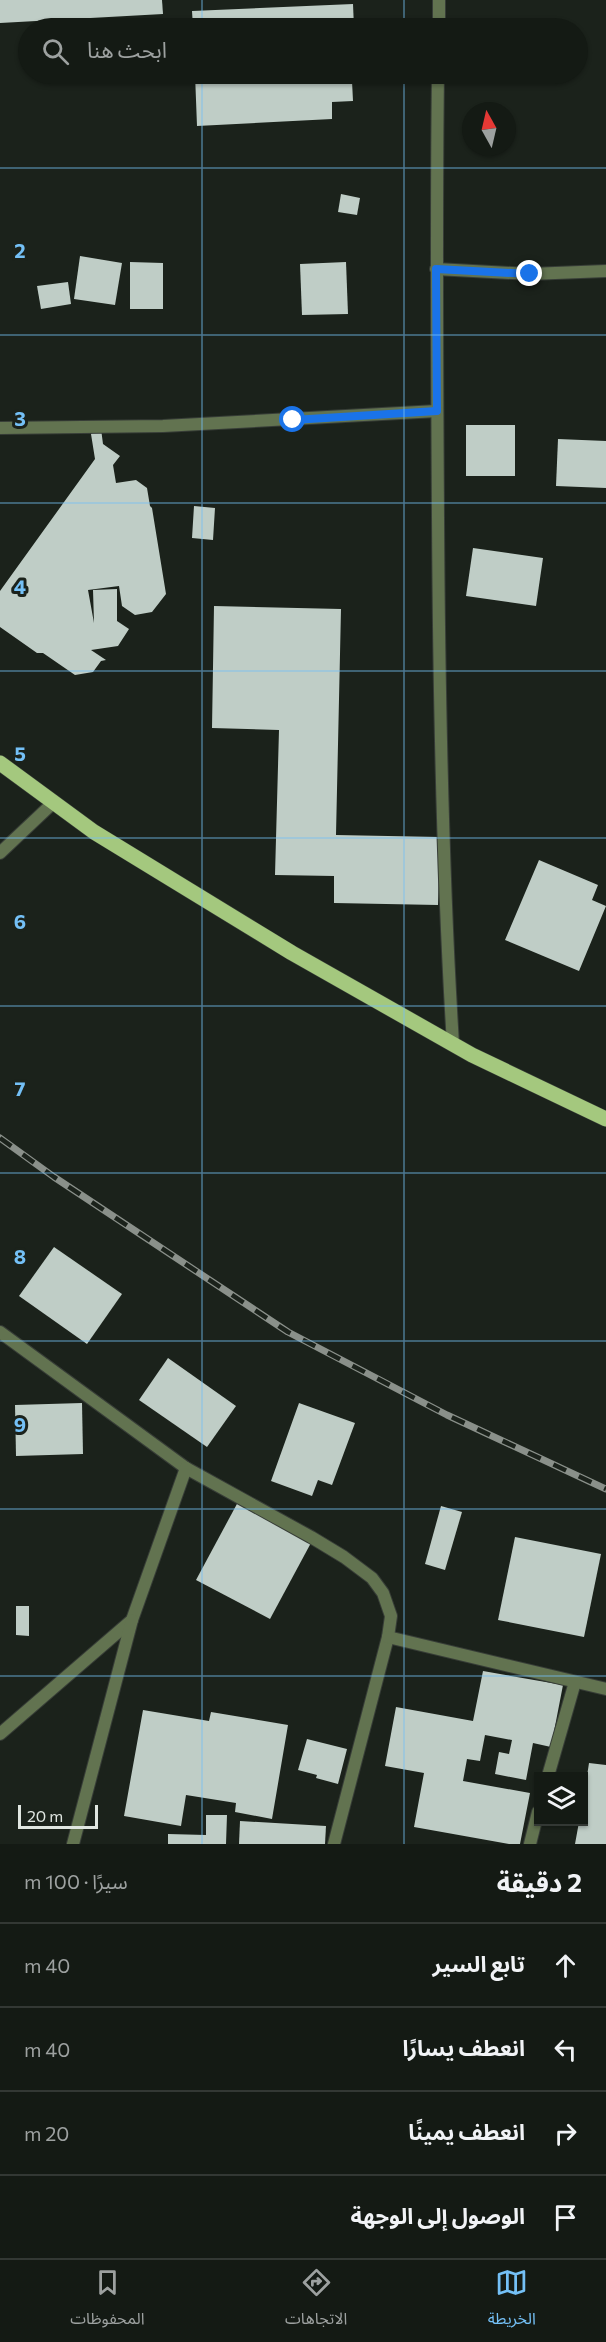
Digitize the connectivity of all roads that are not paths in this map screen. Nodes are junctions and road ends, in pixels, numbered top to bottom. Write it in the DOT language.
graph roads {
  1 [pos="440,0"];
  2 [pos="439,18"];
  3 [pos="438,84"];
  4 [pos="436,269"];
  5 [pos="606,271"];
  6 [pos="437,411"];
  7 [pos="0,428"];
  8 [pos="0,763"];
  9 [pos="54,802"];
  10 [pos="0,853"];
  11 [pos="453,1044"];
  12 [pos="606,1119"];
  13 [pos="0,1332"];
  14 [pos="186,1468"];
  15 [pos="132,1620"];
  16 [pos="388,1637"];
  17 [pos="575,1682"];
  18 [pos="606,1689"];
  19 [pos="0,1734"];
  20 [pos="549,1772"];
  21 [pos="534,1826"];
  22 [pos="73,1844"];
  23 [pos="334,1844"];
  24 [pos="530,1844"];
  1 -- 2 [label="street"];
  3 -- 4 [label="street"];
  4 -- 5 [label="street"];
  4 -- 6 [label="street"];
  6 -- 7 [label="street"];
  6 -- 11 [label="street"];
  8 -- 9 [label="main road"];
  9 -- 10 [label="street"];
  9 -- 11 [label="main road"];
  11 -- 12 [label="main road"];
  13 -- 14 [label="street"];
  14 -- 15 [label="street"];
  14 -- 16 [label="street"];
  15 -- 19 [label="street"];
  15 -- 22 [label="street"];
  16 -- 17 [label="street"];
  16 -- 23 [label="street"];
  17 -- 18 [label="street"];
  17 -- 20 [label="street"];
  21 -- 24 [label="street"];
}
